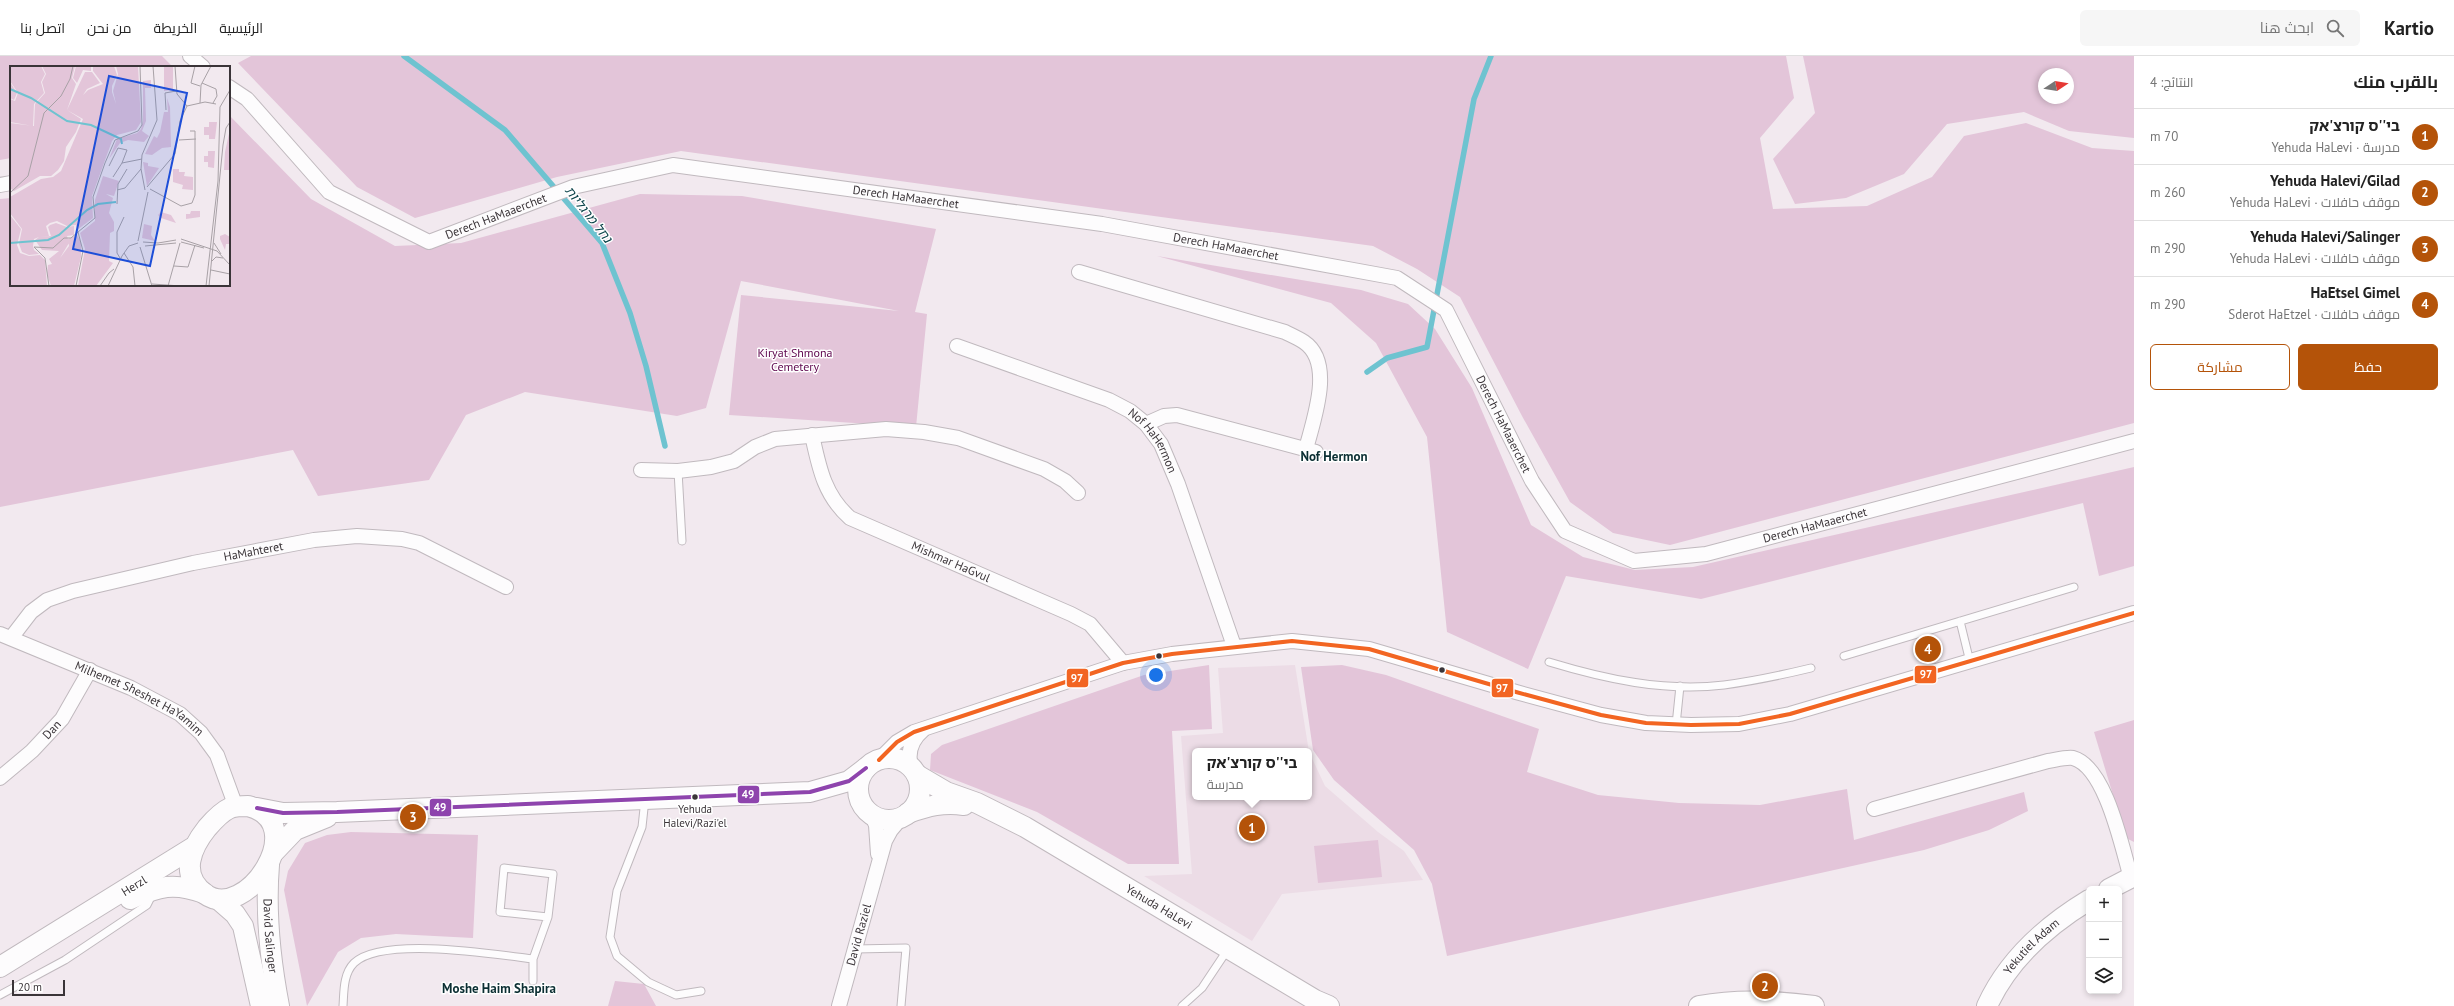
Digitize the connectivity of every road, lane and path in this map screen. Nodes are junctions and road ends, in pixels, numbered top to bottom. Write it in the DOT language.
graph roads {
  1 [pos="190,56"];
  2 [pos="202,66"];
  3 [pos="230,88"];
  4 [pos="1079,272"];
  5 [pos="957,346"];
  6 [pos="1146,424"];
  7 [pos="812,435"];
  8 [pos="2134,441"];
  9 [pos="641,470"];
  10 [pos="678,471"];
  11 [pos="1078,493"];
  12 [pos="682,541"];
  13 [pos="506,587"];
  14 [pos="2074,587"];
  15 [pos="2134,613"];
  16 [pos="1960,621"];
  17 [pos="6,636"];
  18 [pos="1234,646"];
  19 [pos="1844,656"];
  20 [pos="1549,662"];
  21 [pos="1970,662"];
  22 [pos="1123,663"];
  23 [pos="1810,668"];
  24 [pos="90,670"];
  25 [pos="1680,686"];
  26 [pos="1676,725"];
  27 [pos="925,728"];
  28 [pos="873,764"];
  29 [pos="914,771"];
  30 [pos="0,778"];
  31 [pos="810,792"];
  32 [pos="645,799"];
  33 [pos="236,807"];
  34 [pos="257,808"];
  35 [pos="988,808"];
  36 [pos="1874,809"];
  37 [pos="868,810"];
  38 [pos="344,812"];
  39 [pos="905,815"];
  40 [pos="192,848"];
  41 [pos="271,858"];
  42 [pos="878,863"];
  43 [pos="2132,877"];
  44 [pos="2115,886"];
  45 [pos="154,890"];
  46 [pos="212,896"];
  47 [pos="2086,902"];
  48 [pos="548,917"];
  49 [pos="75,923"];
  50 [pos="1229,948"];
  51 [pos="855,949"];
  52 [pos="533,959"];
  53 [pos="0,967"];
  54 [pos="533,981"];
  55 [pos="701,991"];
  56 [pos="0,995"];
  57 [pos="261,1006"];
  58 [pos="278,1006"];
  59 [pos="342,1006"];
  60 [pos="839,1006"];
  61 [pos="901,1006"];
  62 [pos="1182,1006"];
  63 [pos="1329,1006"];
  64 [pos="1699,1006"];
  65 [pos="1814,1006"];
  66 [pos="1987,1006"];
  1 -- 2 [label="street"];
  3 -- 8 [label="street, Derech HaMaaerchet"];
  4 -- 6 [label="street"];
  5 -- 6 [label="street, Nof HaHermon"];
  6 -- 18 [label="street, Nof HaHermon"];
  7 -- 10 [label="street"];
  7 -- 11 [label="street"];
  7 -- 22 [label="street, Mishmar HaGvul"];
  9 -- 10 [label="street"];
  10 -- 12 [label="lane"];
  13 -- 17 [label="street, HaMahteret"];
  14 -- 16 [label="lane"];
  15 -- 21 [label="street"];
  16 -- 19 [label="lane"];
  16 -- 21 [label="lane"];
  17 -- 24 [label="street, Milhemet Sheshet HaYamim"];
  18 -- 22 [label="street"];
  18 -- 26 [label="street"];
  20 -- 25 [label="lane"];
  21 -- 26 [label="street"];
  22 -- 27 [label="street"];
  23 -- 25 [label="lane"];
  24 -- 30 [label="street, Dan"];
  24 -- 33 [label="street, Milhemet Sheshet HaYamim"];
  25 -- 26 [label="lane"];
  27 -- 28 [label="street"];
  27 -- 29 [label="street"];
  28 -- 29 [label="street"];
  28 -- 31 [label="street"];
  28 -- 37 [label="street"];
  29 -- 35 [label="street, Yehuda HaLevi"];
  29 -- 39 [label="street"];
  31 -- 32 [label="street"];
  31 -- 37 [label="street"];
  32 -- 38 [label="street"];
  32 -- 55 [label="lane"];
  33 -- 34 [label="street"];
  33 -- 40 [label="street"];
  34 -- 38 [label="street"];
  34 -- 41 [label="street"];
  35 -- 39 [label="street, Yehuda HaLevi"];
  35 -- 50 [label="street, Yehuda HaLevi"];
  36 -- 43 [label="street"];
  37 -- 39 [label="street"];
  37 -- 42 [label="street, David Raziel"];
  38 -- 41 [label="street"];
  39 -- 42 [label="street, David Raziel"];
  40 -- 46 [label="street"];
  40 -- 49 [label="street, Herzl"];
  41 -- 46 [label="street"];
  41 -- 58 [label="street, David Salinger"];
  42 -- 51 [label="street, David Raziel"];
  43 -- 44 [label="street"];
  45 -- 46 [label="street, Herzl"];
  45 -- 49 [label="street, Herzl"];
  45 -- 56 [label="lane"];
  46 -- 57 [label="street, David Salinger"];
  47 -- 66 [label="street, Yekutiel Adam"];
  48 -- 48 [label="lane"];
  48 -- 52 [label="lane"];
  49 -- 53 [label="street, Herzl"];
  50 -- 62 [label="lane"];
  50 -- 63 [label="street, Yehuda HaLevi"];
  51 -- 60 [label="street, David Raziel"];
  51 -- 61 [label="lane"];
  52 -- 54 [label="lane"];
  52 -- 59 [label="lane"];
  64 -- 65 [label="street"];
}
